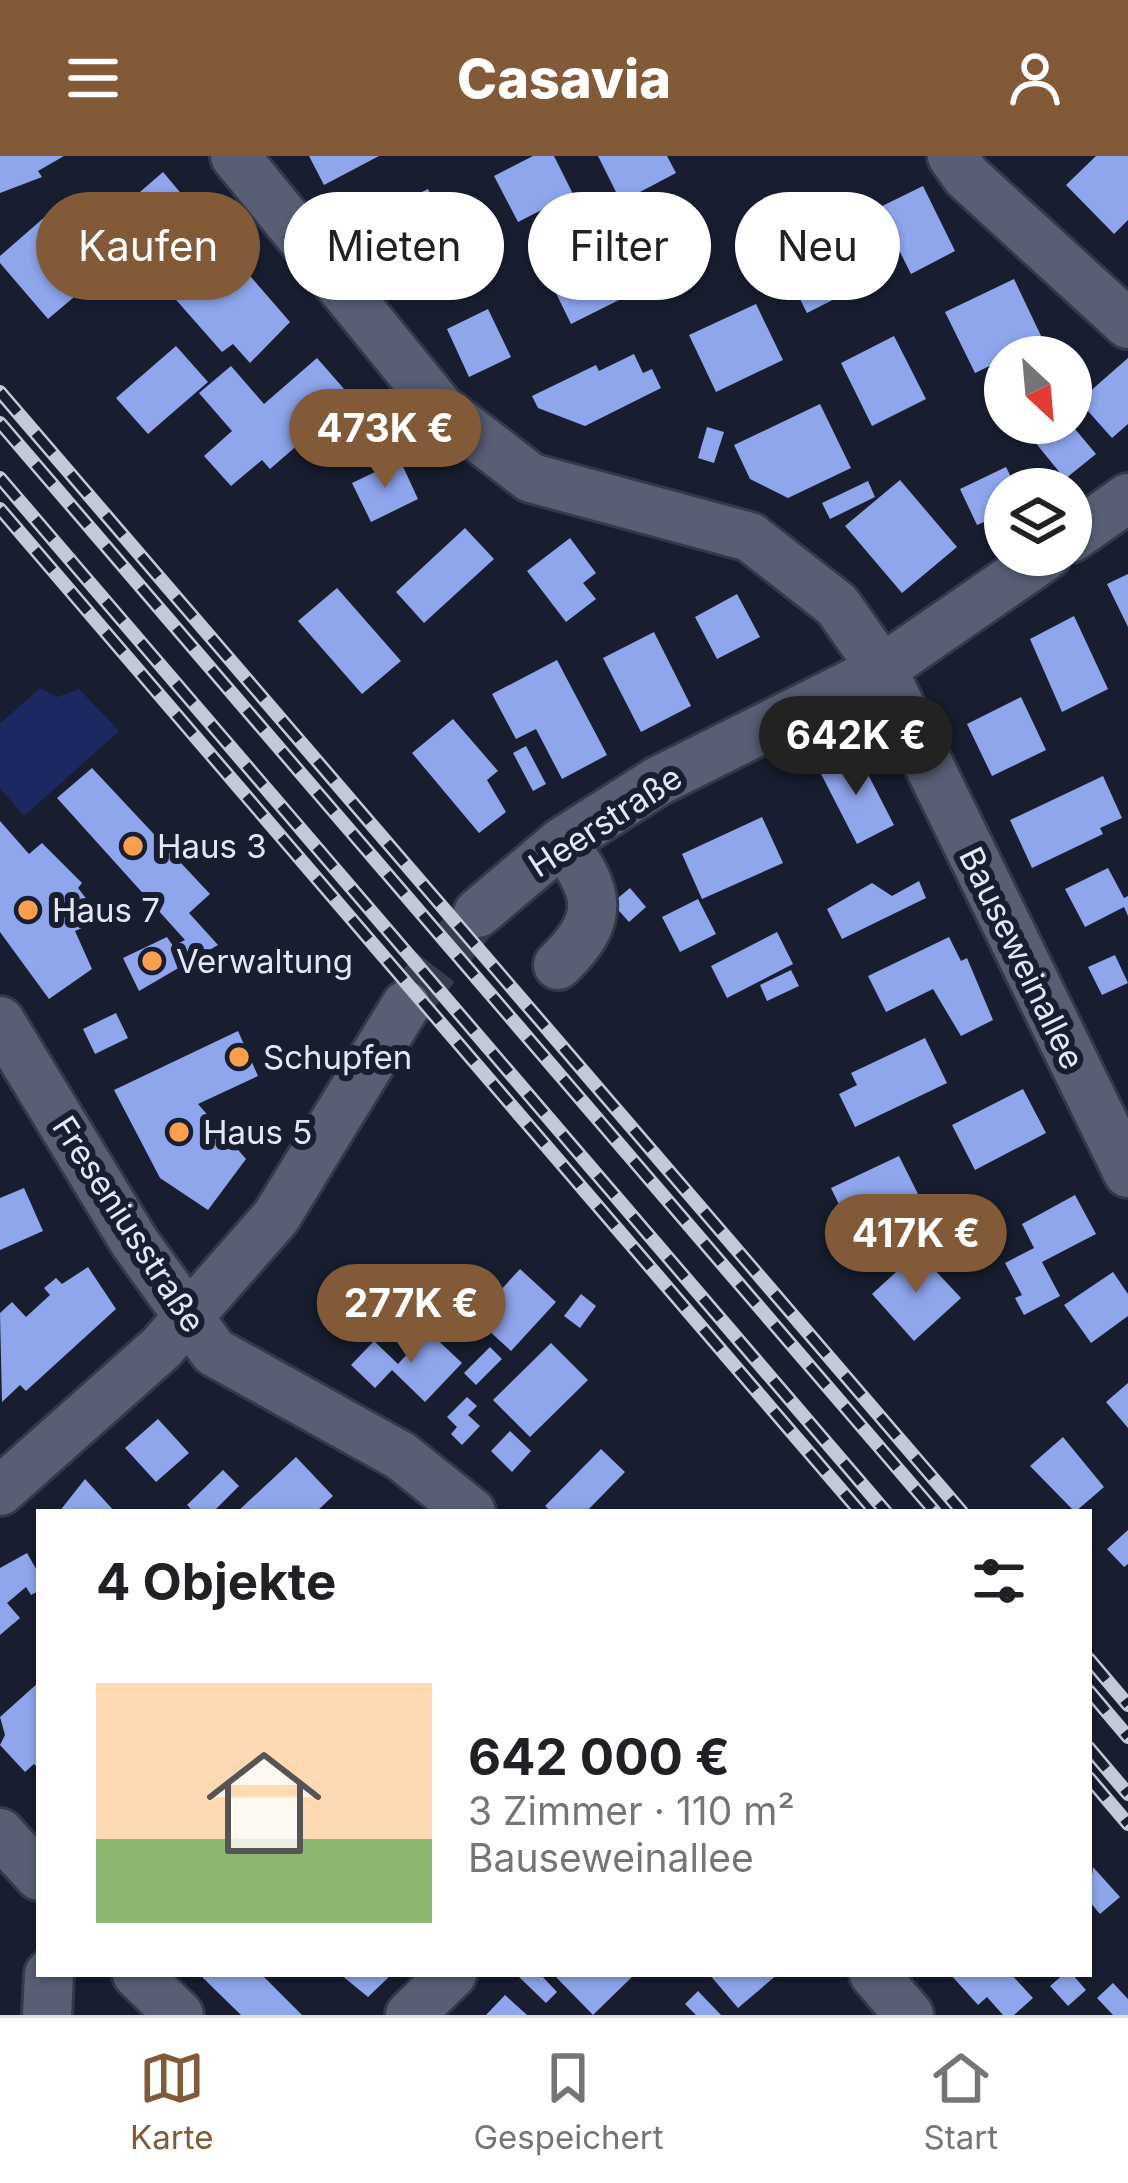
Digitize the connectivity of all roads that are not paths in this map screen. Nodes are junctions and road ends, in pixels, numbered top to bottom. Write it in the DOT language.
graph roads {
  1 [pos="235,156"];
  2 [pos="952,156"];
  3 [pos="1128,325"];
  4 [pos="1128,498"];
  5 [pos="1092,523"];
  6 [pos="1017,576"];
  7 [pos="882,669"];
  8 [pos="562,842"];
  9 [pos="478,913"];
  10 [pos="558,965"];
  11 [pos="406,1005"];
  12 [pos="0,1021"];
  13 [pos="1128,1173"];
  14 [pos="188,1317"];
  15 [pos="0,1491"];
  16 [pos="468,1509"];
  17 [pos="0,1833"];
  18 [pos="36,1873"];
  19 [pos="49,1977"];
  20 [pos="140,1977"];
  21 [pos="449,1977"];
  22 [pos="877,1977"];
  23 [pos="47,2015"];
  24 [pos="179,2015"];
  25 [pos="410,2015"];
  26 [pos="909,2015"];
  1 -- 7 [label="street, Bauseweinallee"];
  2 -- 3 [label="street"];
  4 -- 5 [label="street"];
  6 -- 7 [label="street, Heerstraße"];
  7 -- 8 [label="street, Heerstraße"];
  7 -- 13 [label="street, Bauseweinallee"];
  8 -- 9 [label="street, Heerstraße"];
  8 -- 10 [label="street"];
  11 -- 14 [label="street"];
  12 -- 14 [label="street, Freseniusstraße"];
  14 -- 15 [label="street"];
  14 -- 16 [label="street, Freseniusstraße"];
  17 -- 18 [label="street"];
  19 -- 23 [label="street"];
  20 -- 24 [label="street"];
  21 -- 25 [label="street"];
  22 -- 26 [label="street"];
}
